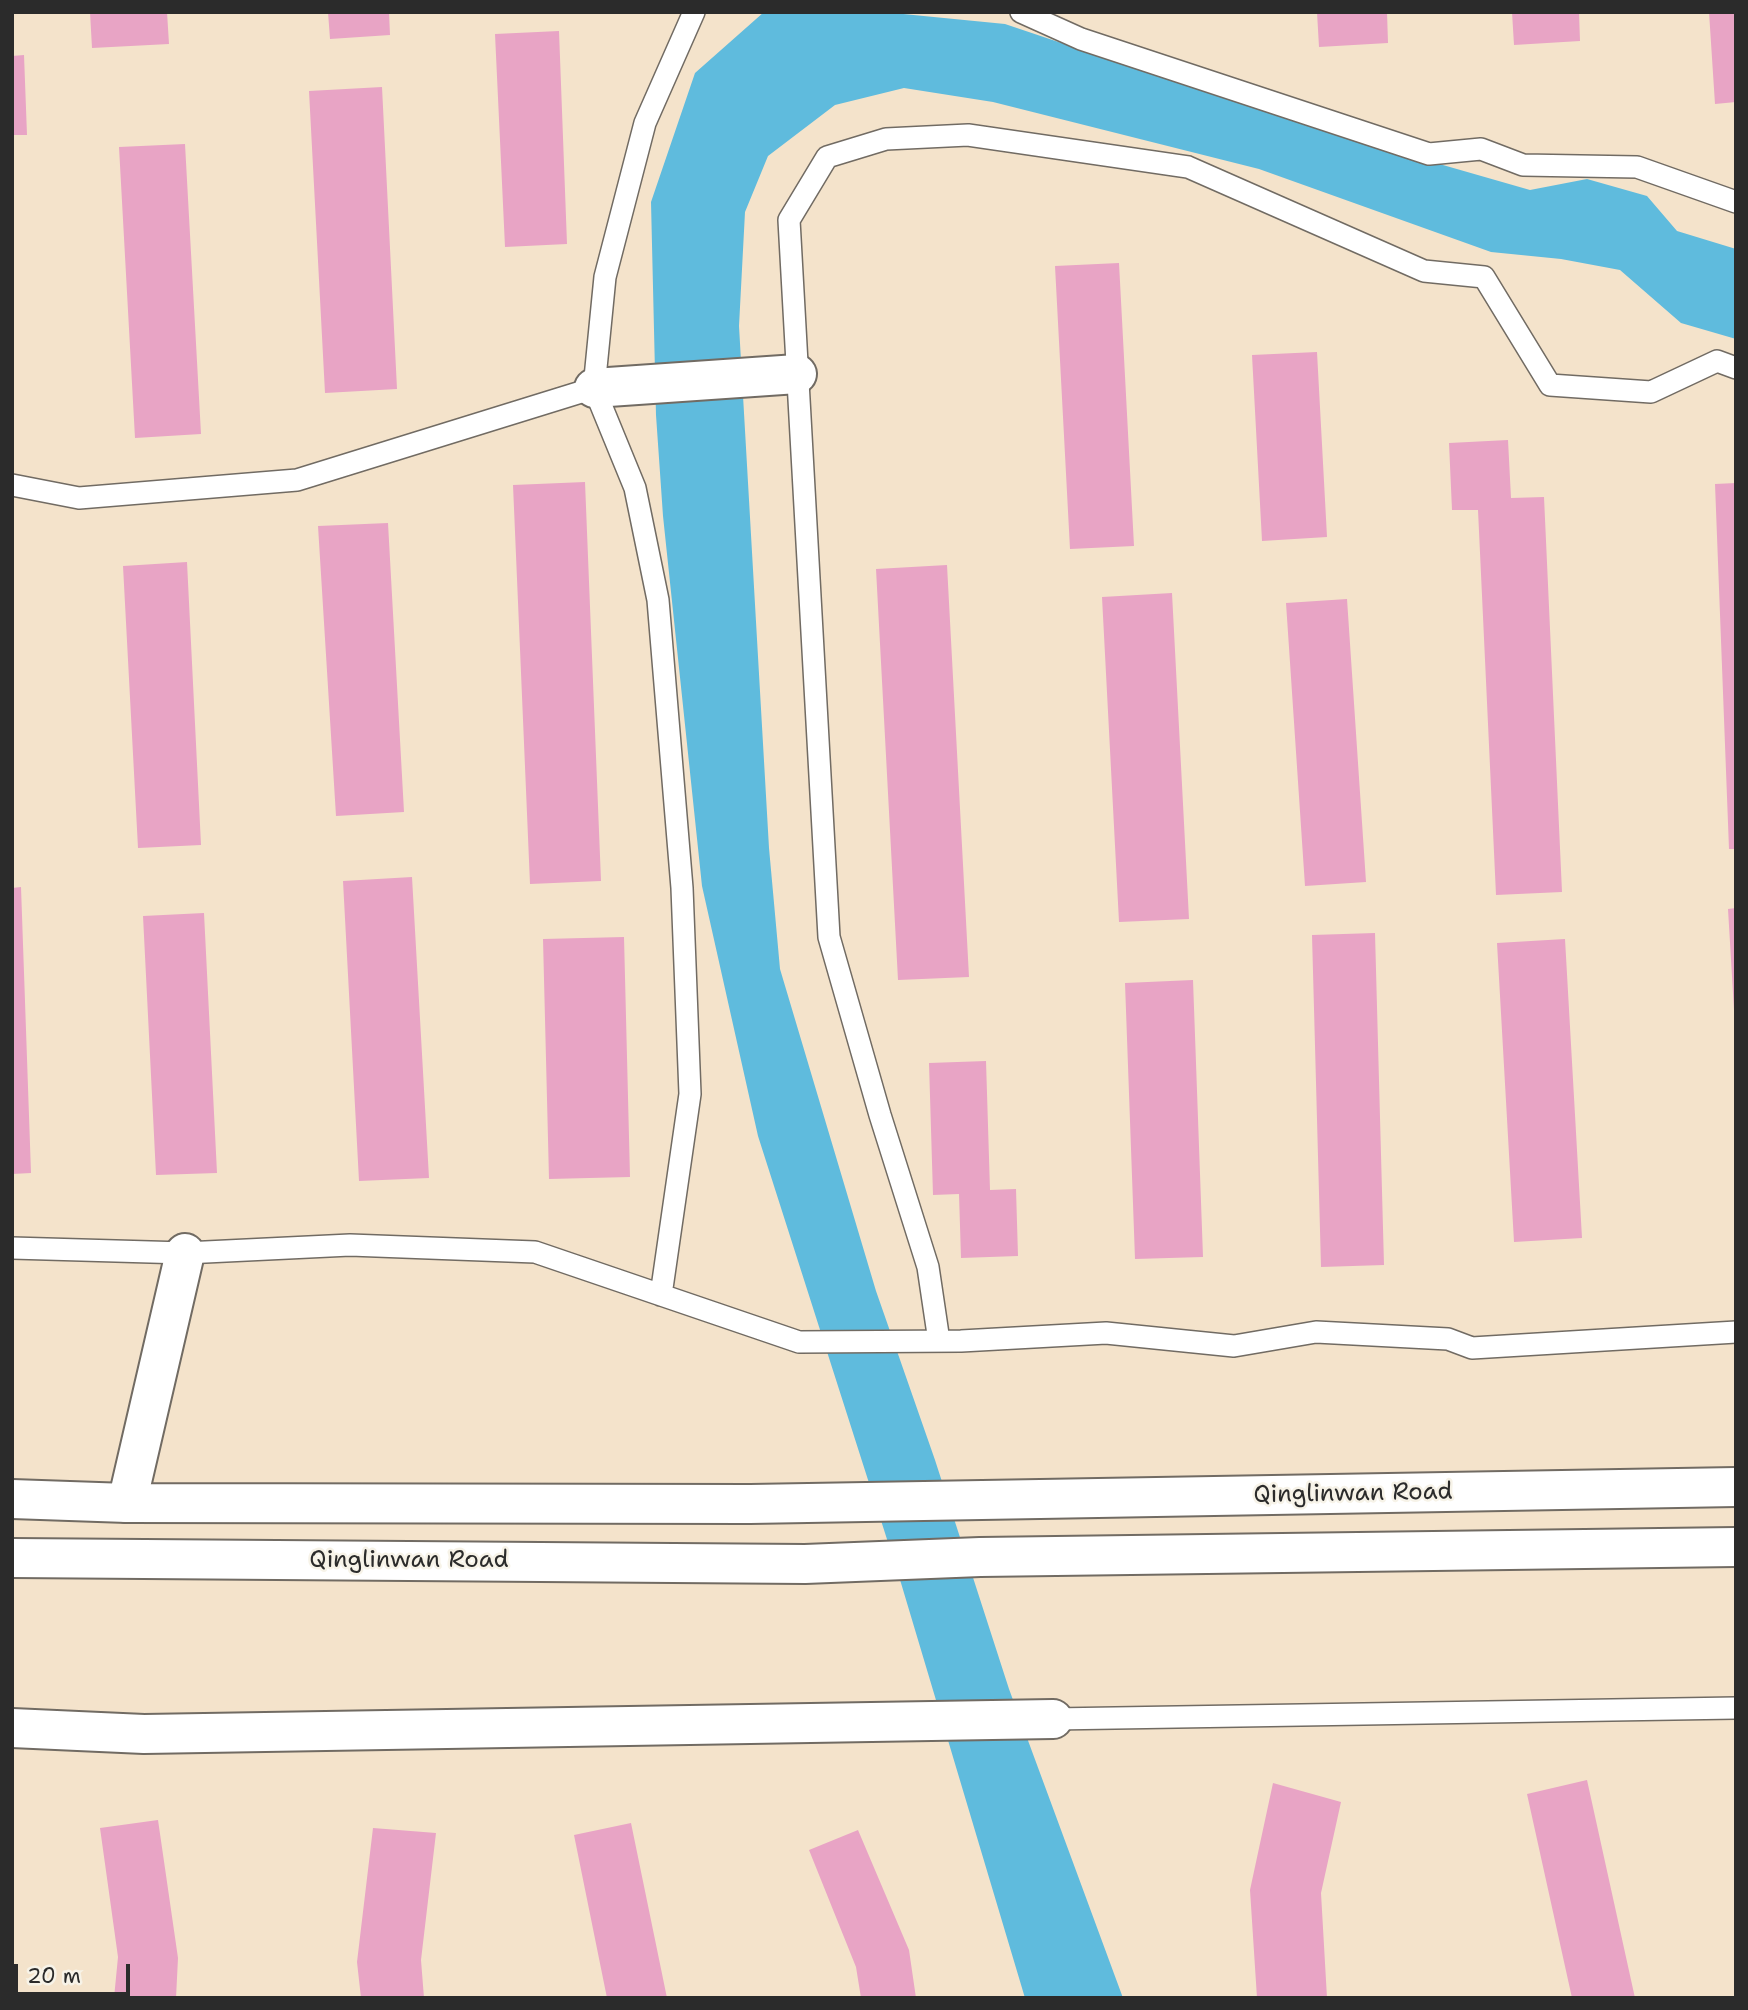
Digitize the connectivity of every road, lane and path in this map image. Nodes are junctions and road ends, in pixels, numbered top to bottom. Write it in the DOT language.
graph roads {
  1 [pos="694,12"];
  2 [pos="1021,12"];
  3 [pos="1736,202"];
  4 [pos="1736,368"];
  5 [pos="787,376"];
  6 [pos="594,388"];
  7 [pos="12,485"];
  8 [pos="12,1248"];
  9 [pos="185,1253"];
  10 [pos="661,1295"];
  11 [pos="1736,1332"];
  12 [pos="930,1341"];
  13 [pos="1736,1486"];
  14 [pos="12,1499"];
  15 [pos="127,1503"];
  16 [pos="1736,1547"];
  17 [pos="12,1558"];
  18 [pos="1736,1708"];
  19 [pos="1053,1719"];
  20 [pos="12,1728"];
  1 -- 6 [label="lane"];
  2 -- 3 [label="lane"];
  4 -- 5 [label="lane"];
  5 -- 6 [label="main road"];
  5 -- 12 [label="lane"];
  6 -- 7 [label="lane"];
  6 -- 10 [label="lane"];
  8 -- 9 [label="lane"];
  9 -- 10 [label="lane"];
  9 -- 15 [label="main road"];
  10 -- 12 [label="lane"];
  11 -- 12 [label="lane"];
  13 -- 15 [label="main road, Qinglinwan Road"];
  14 -- 15 [label="main road"];
  16 -- 17 [label="main road, Qinglinwan Road"];
  18 -- 19 [label="lane"];
  19 -- 20 [label="main road"];
}
